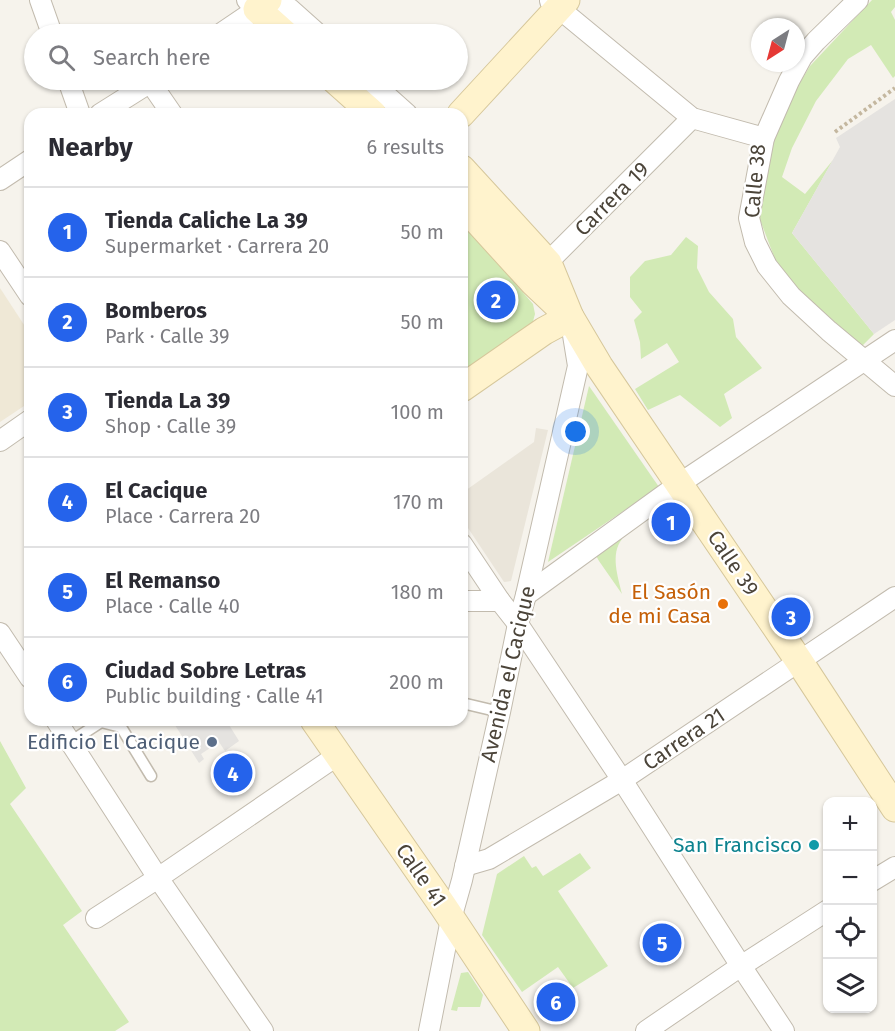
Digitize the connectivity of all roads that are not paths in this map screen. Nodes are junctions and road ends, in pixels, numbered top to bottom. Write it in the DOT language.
graph roads {
  1 [pos="40,0"];
  2 [pos="858,0"];
  3 [pos="262,2"];
  4 [pos="558,3"];
  5 [pos="48,24"];
  6 [pos="233,24"];
  7 [pos="278,24"];
  8 [pos="307,24"];
  9 [pos="72,90"];
  10 [pos="138,90"];
  11 [pos="157,90"];
  12 [pos="346,90"];
  13 [pos="380,90"];
  14 [pos="78,108"];
  15 [pos="109,108"];
  16 [pos="168,108"];
  17 [pos="366,108"];
  18 [pos="400,108"];
  19 [pos="466,108"];
  20 [pos="692,118"];
  21 [pos="764,138"];
  22 [pos="24,164"];
  23 [pos="468,177"];
  24 [pos="0,180"];
  25 [pos="468,209"];
  26 [pos="0,251"];
  27 [pos="539,271"];
  28 [pos="24,287"];
  29 [pos="570,317"];
  30 [pos="895,340"];
  31 [pos="864,361"];
  32 [pos="468,384"];
  33 [pos="895,386"];
  34 [pos="24,424"];
  35 [pos="0,441"];
  36 [pos="680,484"];
  37 [pos="468,553"];
  38 [pos="526,595"];
  39 [pos="895,597"];
  40 [pos="500,601"];
  41 [pos="468,602"];
  42 [pos="518,624"];
  43 [pos="0,633"];
  44 [pos="800,661"];
  45 [pos="24,669"];
  46 [pos="468,705"];
  47 [pos="500,712"];
  48 [pos="60,726"];
  49 [pos="95,726"];
  50 [pos="121,726"];
  51 [pos="318,726"];
  52 [pos="70,742"];
  53 [pos="338,755"];
  54 [pos="151,776"];
  55 [pos="622,780"];
  56 [pos="895,808"];
  57 [pos="465,866"];
  58 [pos="895,867"];
  59 [pos="158,878"];
  60 [pos="877,878"];
  61 [pos="823,913"];
  62 [pos="96,918"];
  63 [pos="452,919"];
  64 [pos="741,966"];
  65 [pos="263,1031"];
  66 [pos="429,1031"];
  67 [pos="526,1031"];
  68 [pos="646,1031"];
  69 [pos="784,1031"];
  1 -- 5 [label="street"];
  2 -- 21 [label="street"];
  3 -- 6 [label="street"];
  3 -- 7 [label="street"];
  3 -- 8 [label="street"];
  4 -- 19 [label="street"];
  4 -- 20 [label="street, Calle 38"];
  9 -- 14 [label="street"];
  10 -- 15 [label="street"];
  11 -- 16 [label="street"];
  12 -- 17 [label="street"];
  13 -- 18 [label="street"];
  20 -- 21 [label="street, Calle 38"];
  20 -- 27 [label="street, Carrera 19"];
  21 -- 31 [label="street, Calle 38"];
  22 -- 24 [label="street"];
  23 -- 27 [label="street, Calle 39"];
  25 -- 27 [label="street, Calle 39"];
  26 -- 28 [label="street"];
  27 -- 29 [label="street, Calle 39"];
  29 -- 32 [label="street"];
  29 -- 36 [label="street, Calle 39"];
  29 -- 38 [label="street, Avenida el Cacique"];
  30 -- 31 [label="street"];
  31 -- 33 [label="street, Calle 38"];
  31 -- 36 [label="street"];
  34 -- 35 [label="street"];
  36 -- 38 [label="street"];
  36 -- 44 [label="street, Calle 39"];
  37 -- 40 [label="street"];
  38 -- 42 [label="street, Avenida el Cacique"];
  39 -- 44 [label="street, Carrera 21"];
  40 -- 41 [label="street"];
  40 -- 42 [label="street"];
  42 -- 47 [label="street, Avenida el Cacique"];
  42 -- 55 [label="street"];
  43 -- 45 [label="street"];
  44 -- 55 [label="street, Carrera 21"];
  44 -- 56 [label="street, Calle 39"];
  46 -- 47 [label="lane"];
  47 -- 57 [label="street, Avenida el Cacique"];
  48 -- 52 [label="street"];
  49 -- 52 [label="lane"];
  50 -- 54 [label="lane"];
  51 -- 53 [label="street, Calle 41"];
  52 -- 59 [label="street"];
  53 -- 59 [label="street"];
  53 -- 63 [label="street, Calle 41"];
  55 -- 57 [label="street, Carrera 21"];
  55 -- 64 [label="street"];
  57 -- 63 [label="street, Avenida el Cacique"];
  58 -- 60 [label="street"];
  59 -- 62 [label="street"];
  59 -- 65 [label="street"];
  61 -- 64 [label="street"];
  63 -- 66 [label="street, Avenida el Cacique"];
  63 -- 67 [label="street, Calle 41"];
  64 -- 68 [label="street"];
  64 -- 69 [label="street"];
}
